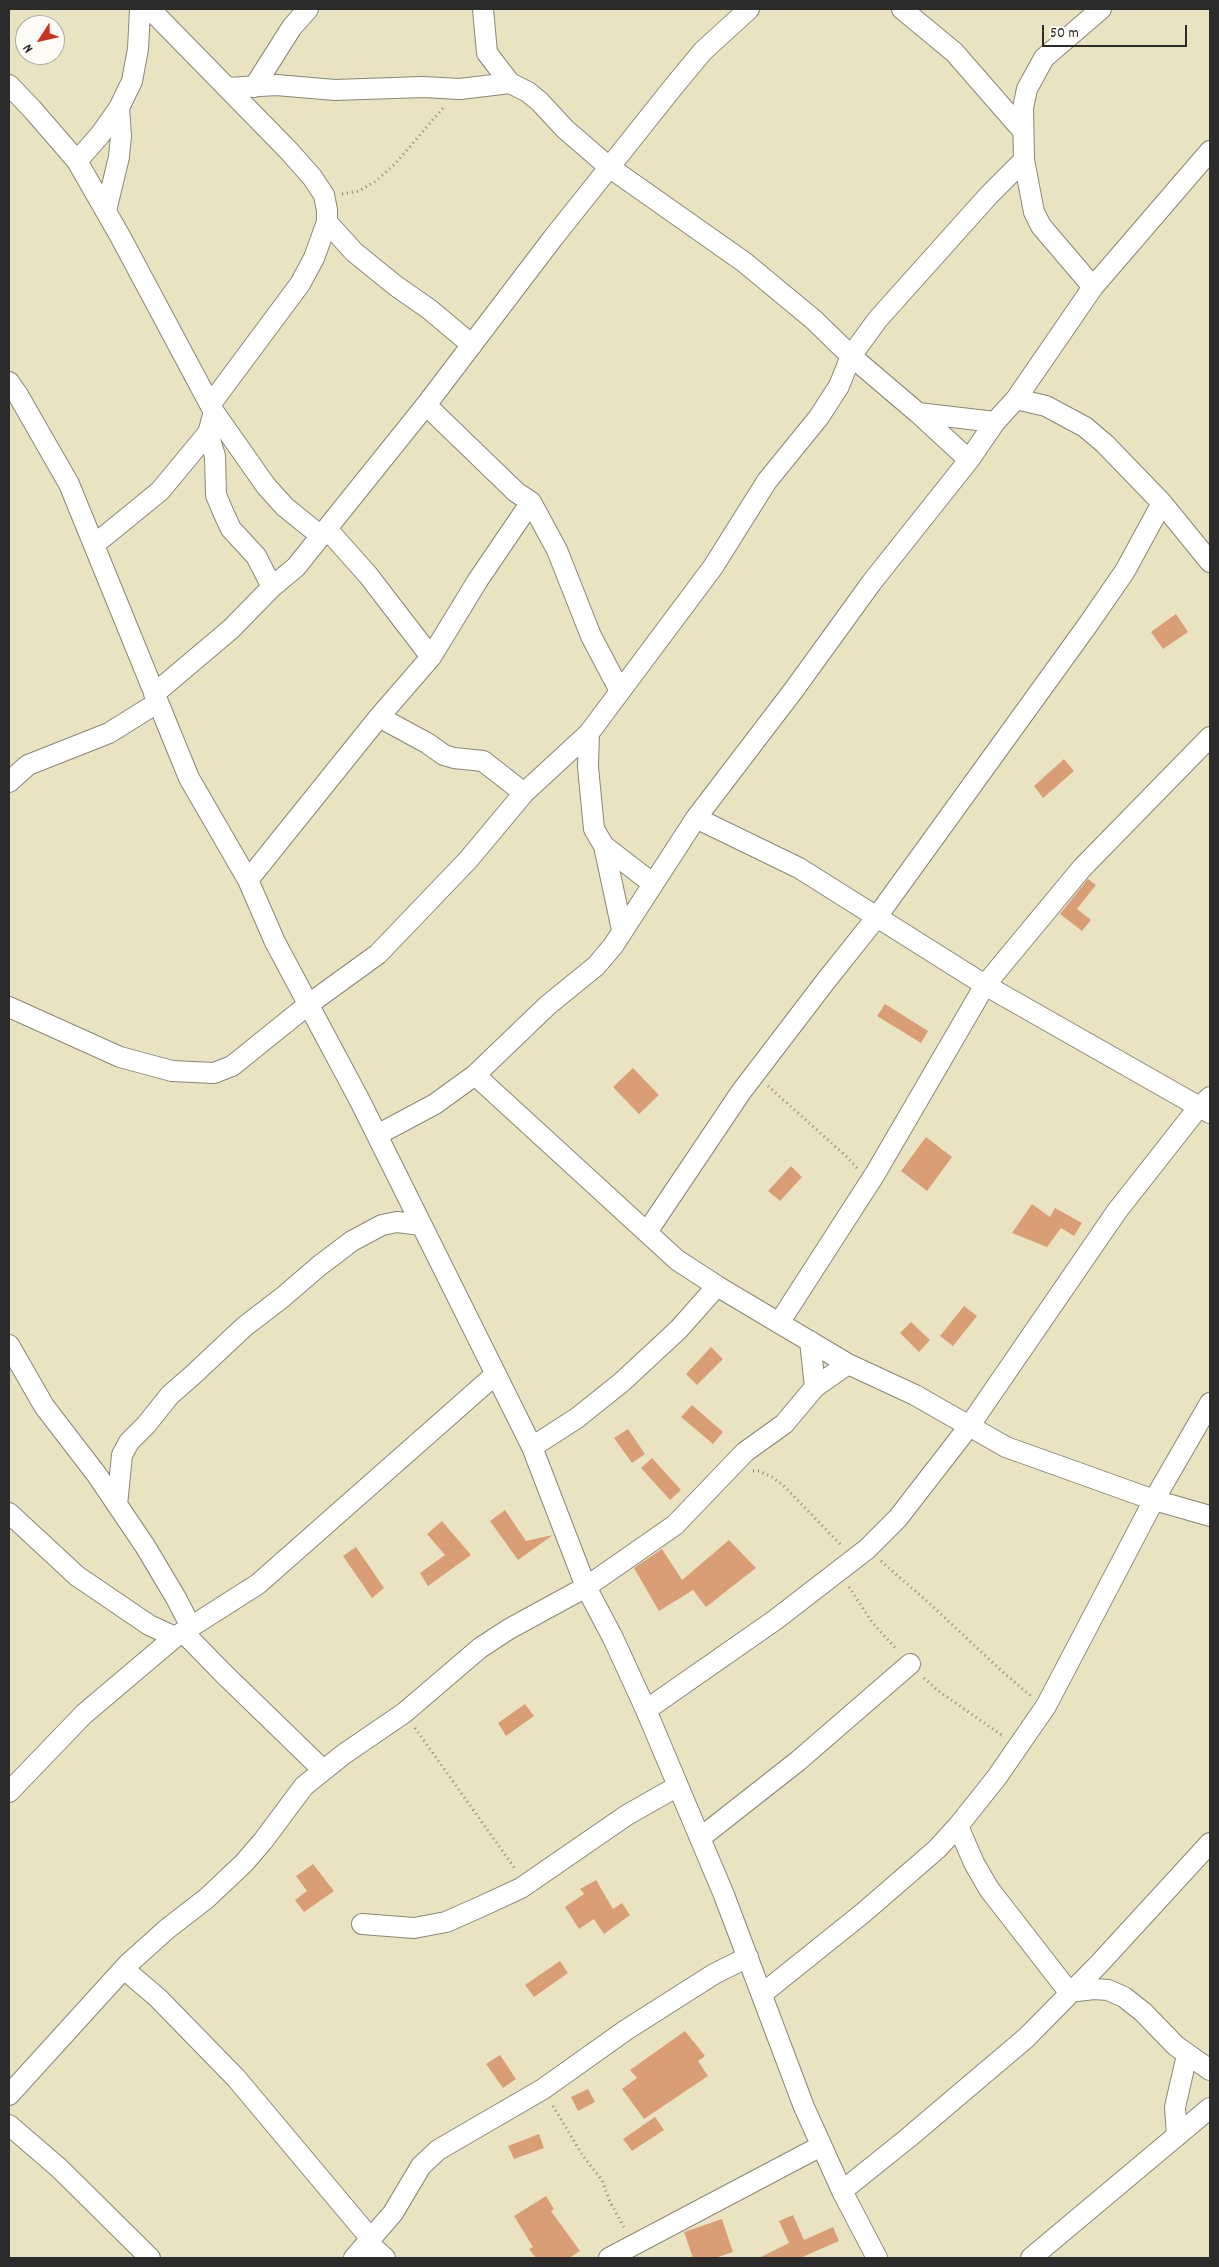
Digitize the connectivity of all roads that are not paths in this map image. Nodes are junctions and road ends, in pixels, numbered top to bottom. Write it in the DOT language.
graph roads {
  1 [pos="140,9"];
  2 [pos="150,9"];
  3 [pos="308,9"];
  4 [pos="483,9"];
  5 [pos="749,9"];
  6 [pos="902,9"];
  7 [pos="1101,9"];
  8 [pos="510,83"];
  9 [pos="9,85"];
  10 [pos="254,87"];
  11 [pos="228,88"];
  12 [pos="119,108"];
  13 [pos="1023,131"];
  14 [pos="1210,151"];
  15 [pos="1024,160"];
  16 [pos="77,161"];
  17 [pos="609,166"];
  18 [pos="106,211"];
  19 [pos="327,222"];
  20 [pos="1093,287"];
  21 [pos="472,345"];
  22 [pos="851,356"];
  23 [pos="9,382"];
  24 [pos="1016,399"];
  25 [pos="426,405"];
  26 [pos="212,409"];
  27 [pos="918,413"];
  28 [pos="995,422"];
  29 [pos="208,433"];
  30 [pos="969,460"];
  31 [pos="531,502"];
  32 [pos="1162,503"];
  33 [pos="324,532"];
  34 [pos="95,544"];
  35 [pos="1210,562"];
  36 [pos="272,587"];
  37 [pos="430,657"];
  38 [pos="620,691"];
  39 [pos="156,699"];
  40 [pos="379,717"];
  41 [pos="589,734"];
  42 [pos="1210,737"];
  43 [pos="9,761"];
  44 [pos="28,765"];
  45 [pos="9,782"];
  46 [pos="524,793"];
  47 [pos="696,818"];
  48 [pos="604,846"];
  49 [pos="248,880"];
  50 [pos="652,883"];
  51 [pos="876,918"];
  52 [pos="622,930"];
  53 [pos="985,985"];
  54 [pos="309,1004"];
  55 [pos="9,1007"];
  56 [pos="475,1075"];
  57 [pos="1206,1106"];
  58 [pos="377,1135"];
  59 [pos="421,1225"];
  60 [pos="647,1232"];
  61 [pos="718,1286"];
  62 [pos="779,1323"];
  63 [pos="810,1341"];
  64 [pos="9,1345"];
  65 [pos="848,1364"];
  66 [pos="496,1374"];
  67 [pos="815,1387"];
  68 [pos="1210,1403"];
  69 [pos="970,1425"];
  70 [pos="532,1447"];
  71 [pos="1154,1500"];
  72 [pos="117,1505"];
  73 [pos="1210,1516"];
  74 [pos="11,1517"];
  75 [pos="586,1587"];
  76 [pos="183,1632"];
  77 [pos="910,1664"];
  78 [pos="646,1710"];
  79 [pos="323,1770"];
  80 [pos="678,1786"];
  81 [pos="9,1792"];
  82 [pos="958,1826"];
  83 [pos="700,1838"];
  84 [pos="1210,1843"];
  85 [pos="362,1924"];
  86 [pos="748,1957"];
  87 [pos="124,1969"];
  88 [pos="1069,1992"];
  89 [pos="762,1994"];
  90 [pos="1187,2055"];
  91 [pos="1210,2070"];
  92 [pos="9,2095"];
  93 [pos="1210,2108"];
  94 [pos="9,2125"];
  95 [pos="1177,2136"];
  96 [pos="821,2146"];
  97 [pos="842,2191"];
  98 [pos="370,2241"];
  99 [pos="150,2258"];
  100 [pos="354,2258"];
  101 [pos="384,2258"];
  102 [pos="609,2258"];
  103 [pos="877,2258"];
  104 [pos="1031,2258"];
  1 -- 12 [label="street"];
  2 -- 11 [label="street"];
  3 -- 10 [label="street"];
  4 -- 8 [label="street"];
  5 -- 17 [label="street"];
  6 -- 13 [label="street"];
  7 -- 13 [label="street"];
  8 -- 10 [label="street"];
  8 -- 17 [label="street"];
  9 -- 16 [label="street"];
  10 -- 11 [label="street"];
  11 -- 19 [label="street"];
  12 -- 16 [label="street"];
  12 -- 18 [label="street"];
  13 -- 15 [label="street"];
  14 -- 20 [label="street"];
  15 -- 20 [label="street"];
  15 -- 22 [label="street"];
  16 -- 18 [label="street"];
  17 -- 21 [label="street"];
  17 -- 22 [label="street"];
  18 -- 26 [label="street"];
  19 -- 21 [label="street"];
  19 -- 26 [label="street"];
  20 -- 24 [label="street"];
  21 -- 25 [label="street"];
  22 -- 27 [label="street"];
  22 -- 38 [label="street"];
  23 -- 34 [label="street"];
  24 -- 28 [label="street"];
  24 -- 32 [label="street"];
  25 -- 31 [label="street"];
  25 -- 33 [label="street"];
  26 -- 29 [label="street"];
  26 -- 33 [label="street"];
  27 -- 28 [label="street"];
  27 -- 30 [label="street"];
  28 -- 30 [label="street"];
  29 -- 34 [label="street"];
  29 -- 36 [label="street"];
  30 -- 47 [label="street"];
  31 -- 37 [label="street"];
  31 -- 38 [label="street"];
  32 -- 35 [label="street"];
  32 -- 51 [label="street"];
  33 -- 36 [label="street"];
  33 -- 37 [label="street"];
  34 -- 39 [label="street"];
  36 -- 39 [label="street"];
  37 -- 40 [label="street"];
  38 -- 41 [label="street"];
  39 -- 44 [label="street"];
  39 -- 49 [label="street"];
  40 -- 46 [label="street"];
  40 -- 49 [label="street"];
  41 -- 46 [label="street"];
  41 -- 48 [label="street"];
  42 -- 53 [label="street"];
  43 -- 44 [label="street"];
  44 -- 45 [label="street"];
  46 -- 54 [label="street"];
  47 -- 50 [label="street"];
  47 -- 51 [label="street"];
  48 -- 50 [label="street"];
  48 -- 52 [label="street"];
  49 -- 54 [label="street"];
  50 -- 52 [label="street"];
  51 -- 53 [label="street"];
  51 -- 60 [label="street"];
  52 -- 56 [label="street"];
  53 -- 57 [label="street"];
  53 -- 62 [label="street"];
  54 -- 55 [label="street"];
  54 -- 58 [label="street"];
  56 -- 58 [label="street"];
  56 -- 60 [label="street"];
  57 -- 69 [label="street"];
  58 -- 59 [label="street"];
  59 -- 66 [label="street"];
  59 -- 72 [label="street"];
  60 -- 61 [label="street"];
  61 -- 62 [label="street"];
  61 -- 70 [label="street"];
  62 -- 63 [label="street"];
  63 -- 65 [label="street"];
  63 -- 67 [label="street"];
  64 -- 72 [label="street"];
  65 -- 67 [label="street"];
  65 -- 69 [label="street"];
  66 -- 70 [label="street"];
  66 -- 76 [label="street"];
  67 -- 75 [label="street"];
  68 -- 71 [label="street"];
  69 -- 71 [label="street"];
  69 -- 78 [label="street"];
  70 -- 75 [label="street"];
  71 -- 73 [label="street"];
  71 -- 82 [label="street"];
  72 -- 76 [label="street"];
  74 -- 76 [label="street"];
  75 -- 78 [label="street"];
  75 -- 79 [label="street"];
  76 -- 79 [label="street"];
  76 -- 81 [label="street"];
  77 -- 83 [label="street"];
  78 -- 80 [label="street"];
  79 -- 87 [label="street"];
  80 -- 83 [label="street"];
  80 -- 85 [label="street"];
  82 -- 88 [label="street"];
  82 -- 89 [label="street"];
  83 -- 86 [label="street"];
  84 -- 88 [label="street"];
  86 -- 89 [label="street"];
  86 -- 98 [label="street"];
  87 -- 92 [label="street"];
  87 -- 98 [label="street"];
  88 -- 90 [label="street"];
  88 -- 97 [label="street"];
  89 -- 96 [label="street"];
  90 -- 91 [label="street"];
  90 -- 95 [label="street"];
  93 -- 95 [label="street"];
  94 -- 99 [label="street"];
  95 -- 104 [label="street"];
  96 -- 97 [label="street"];
  96 -- 102 [label="street"];
  97 -- 103 [label="street"];
  98 -- 100 [label="street"];
  98 -- 101 [label="street"];
}
